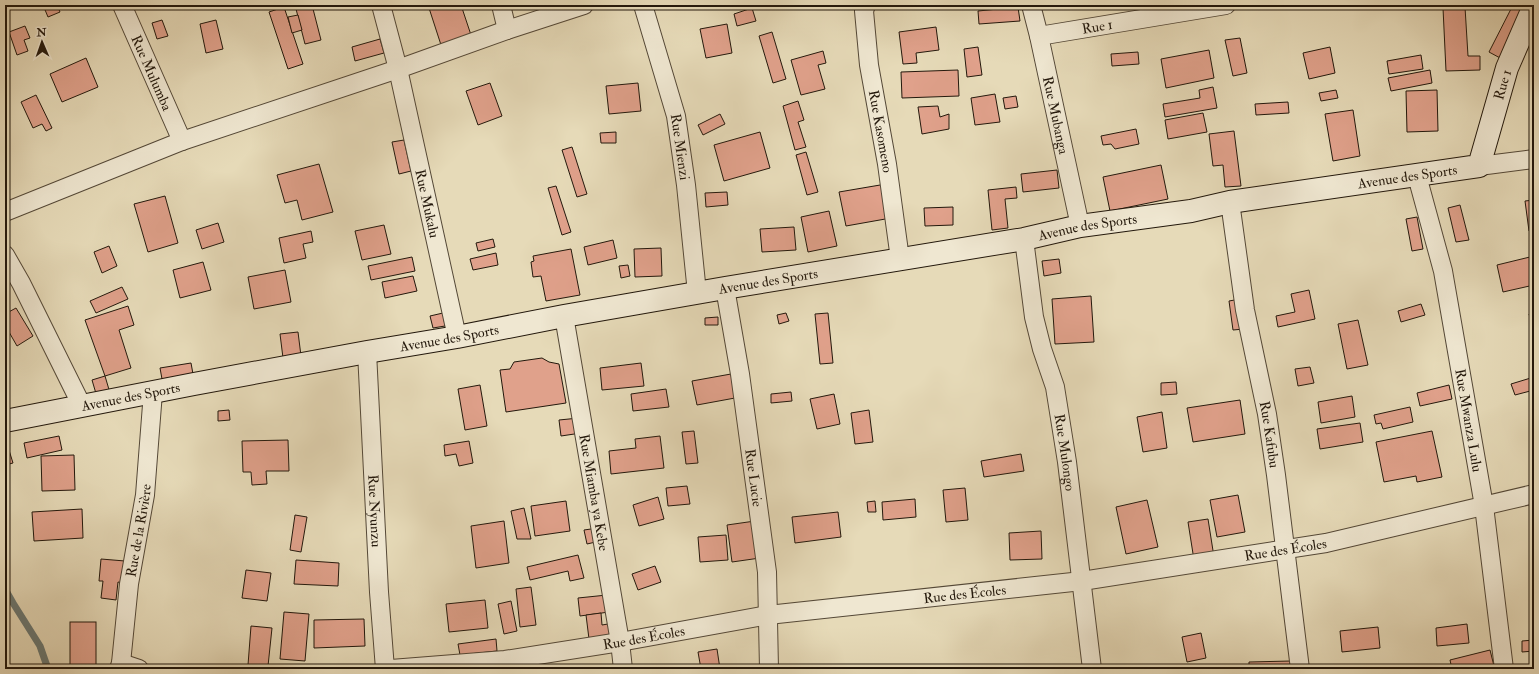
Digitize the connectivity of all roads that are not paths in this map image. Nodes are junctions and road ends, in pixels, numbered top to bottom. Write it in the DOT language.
graph roads {
  1 [pos="122,5"];
  2 [pos="382,5"];
  3 [pos="501,5"];
  4 [pos="584,5"];
  5 [pos="643,5"];
  6 [pos="866,5"];
  7 [pos="1031,5"];
  8 [pos="1226,5"];
  9 [pos="1534,6"];
  10 [pos="506,30"];
  11 [pos="1039,36"];
  12 [pos="398,69"];
  13 [pos="182,141"];
  14 [pos="1534,159"];
  15 [pos="1478,166"];
  16 [pos="1417,176"];
  17 [pos="1230,202"];
  18 [pos="5,212"];
  19 [pos="1080,226"];
  20 [pos="1024,239"];
  21 [pos="5,255"];
  22 [pos="900,259"];
  23 [pos="725,288"];
  24 [pos="698,293"];
  25 [pos="564,316"];
  26 [pos="457,337"];
  27 [pos="367,352"];
  28 [pos="153,392"];
  29 [pos="82,406"];
  30 [pos="5,420"];
  31 [pos="1534,494"];
  32 [pos="1484,506"];
  33 [pos="1286,549"];
  34 [pos="1082,581"];
  35 [pos="768,615"];
  36 [pos="620,642"];
  37 [pos="120,666"];
  38 [pos="139,669"];
  39 [pos="385,669"];
  40 [pos="391,669"];
  41 [pos="623,669"];
  42 [pos="770,669"];
  43 [pos="1092,669"];
  44 [pos="1300,669"];
  45 [pos="1504,669"];
  1 -- 13 [label="street, Rue Mulumba"];
  2 -- 12 [label="street, Rue Mukalu"];
  3 -- 10 [label="street"];
  4 -- 10 [label="street"];
  5 -- 24 [label="street, Rue Mienzi"];
  6 -- 22 [label="street, Rue Kasomeno"];
  7 -- 11 [label="street, Rue Mubanga"];
  8 -- 11 [label="street, Rue 1"];
  9 -- 15 [label="street, Rue 1"];
  10 -- 12 [label="street"];
  11 -- 19 [label="street, Rue Mubanga"];
  12 -- 13 [label="street"];
  12 -- 26 [label="street, Rue Mukalu"];
  13 -- 18 [label="street"];
  14 -- 15 [label="street, Avenue des Sports"];
  15 -- 16 [label="street, Avenue des Sports"];
  16 -- 17 [label="street, Avenue des Sports"];
  16 -- 32 [label="street, Rue Mwanza Lulu"];
  17 -- 19 [label="street, Avenue des Sports"];
  17 -- 33 [label="street, Rue Kafubu"];
  19 -- 20 [label="street, Avenue des Sports"];
  20 -- 22 [label="street, Avenue des Sports"];
  20 -- 34 [label="street, Rue Mulongo"];
  21 -- 29 [label="street"];
  22 -- 23 [label="street, Avenue des Sports"];
  23 -- 24 [label="street, Avenue des Sports"];
  23 -- 35 [label="street, Rue Lucie"];
  24 -- 25 [label="street, Avenue des Sports"];
  25 -- 26 [label="street, Avenue des Sports"];
  25 -- 36 [label="street, Rue Miamba ya Kebe"];
  26 -- 27 [label="street, Avenue des Sports"];
  27 -- 28 [label="street, Avenue des Sports"];
  27 -- 39 [label="street, Rue Nyunzu"];
  28 -- 29 [label="street, Avenue des Sports"];
  28 -- 37 [label="street, Rue de la Rivière"];
  29 -- 30 [label="street, Avenue des Sports"];
  31 -- 32 [label="street, Rue des Écoles"];
  32 -- 33 [label="street, Rue des Écoles"];
  32 -- 45 [label="street, Rue Mwanza Lulu"];
  33 -- 34 [label="street, Rue des Écoles"];
  33 -- 44 [label="street, Rue Kafubu"];
  34 -- 35 [label="street, Rue des Écoles"];
  34 -- 43 [label="street, Rue Mulongo"];
  35 -- 36 [label="street, Rue des Écoles"];
  35 -- 42 [label="street, Rue Lucie"];
  36 -- 40 [label="street, Rue des Écoles"];
  36 -- 41 [label="street, Rue Miamba ya Kebe"];
  37 -- 38 [label="street"];
}
